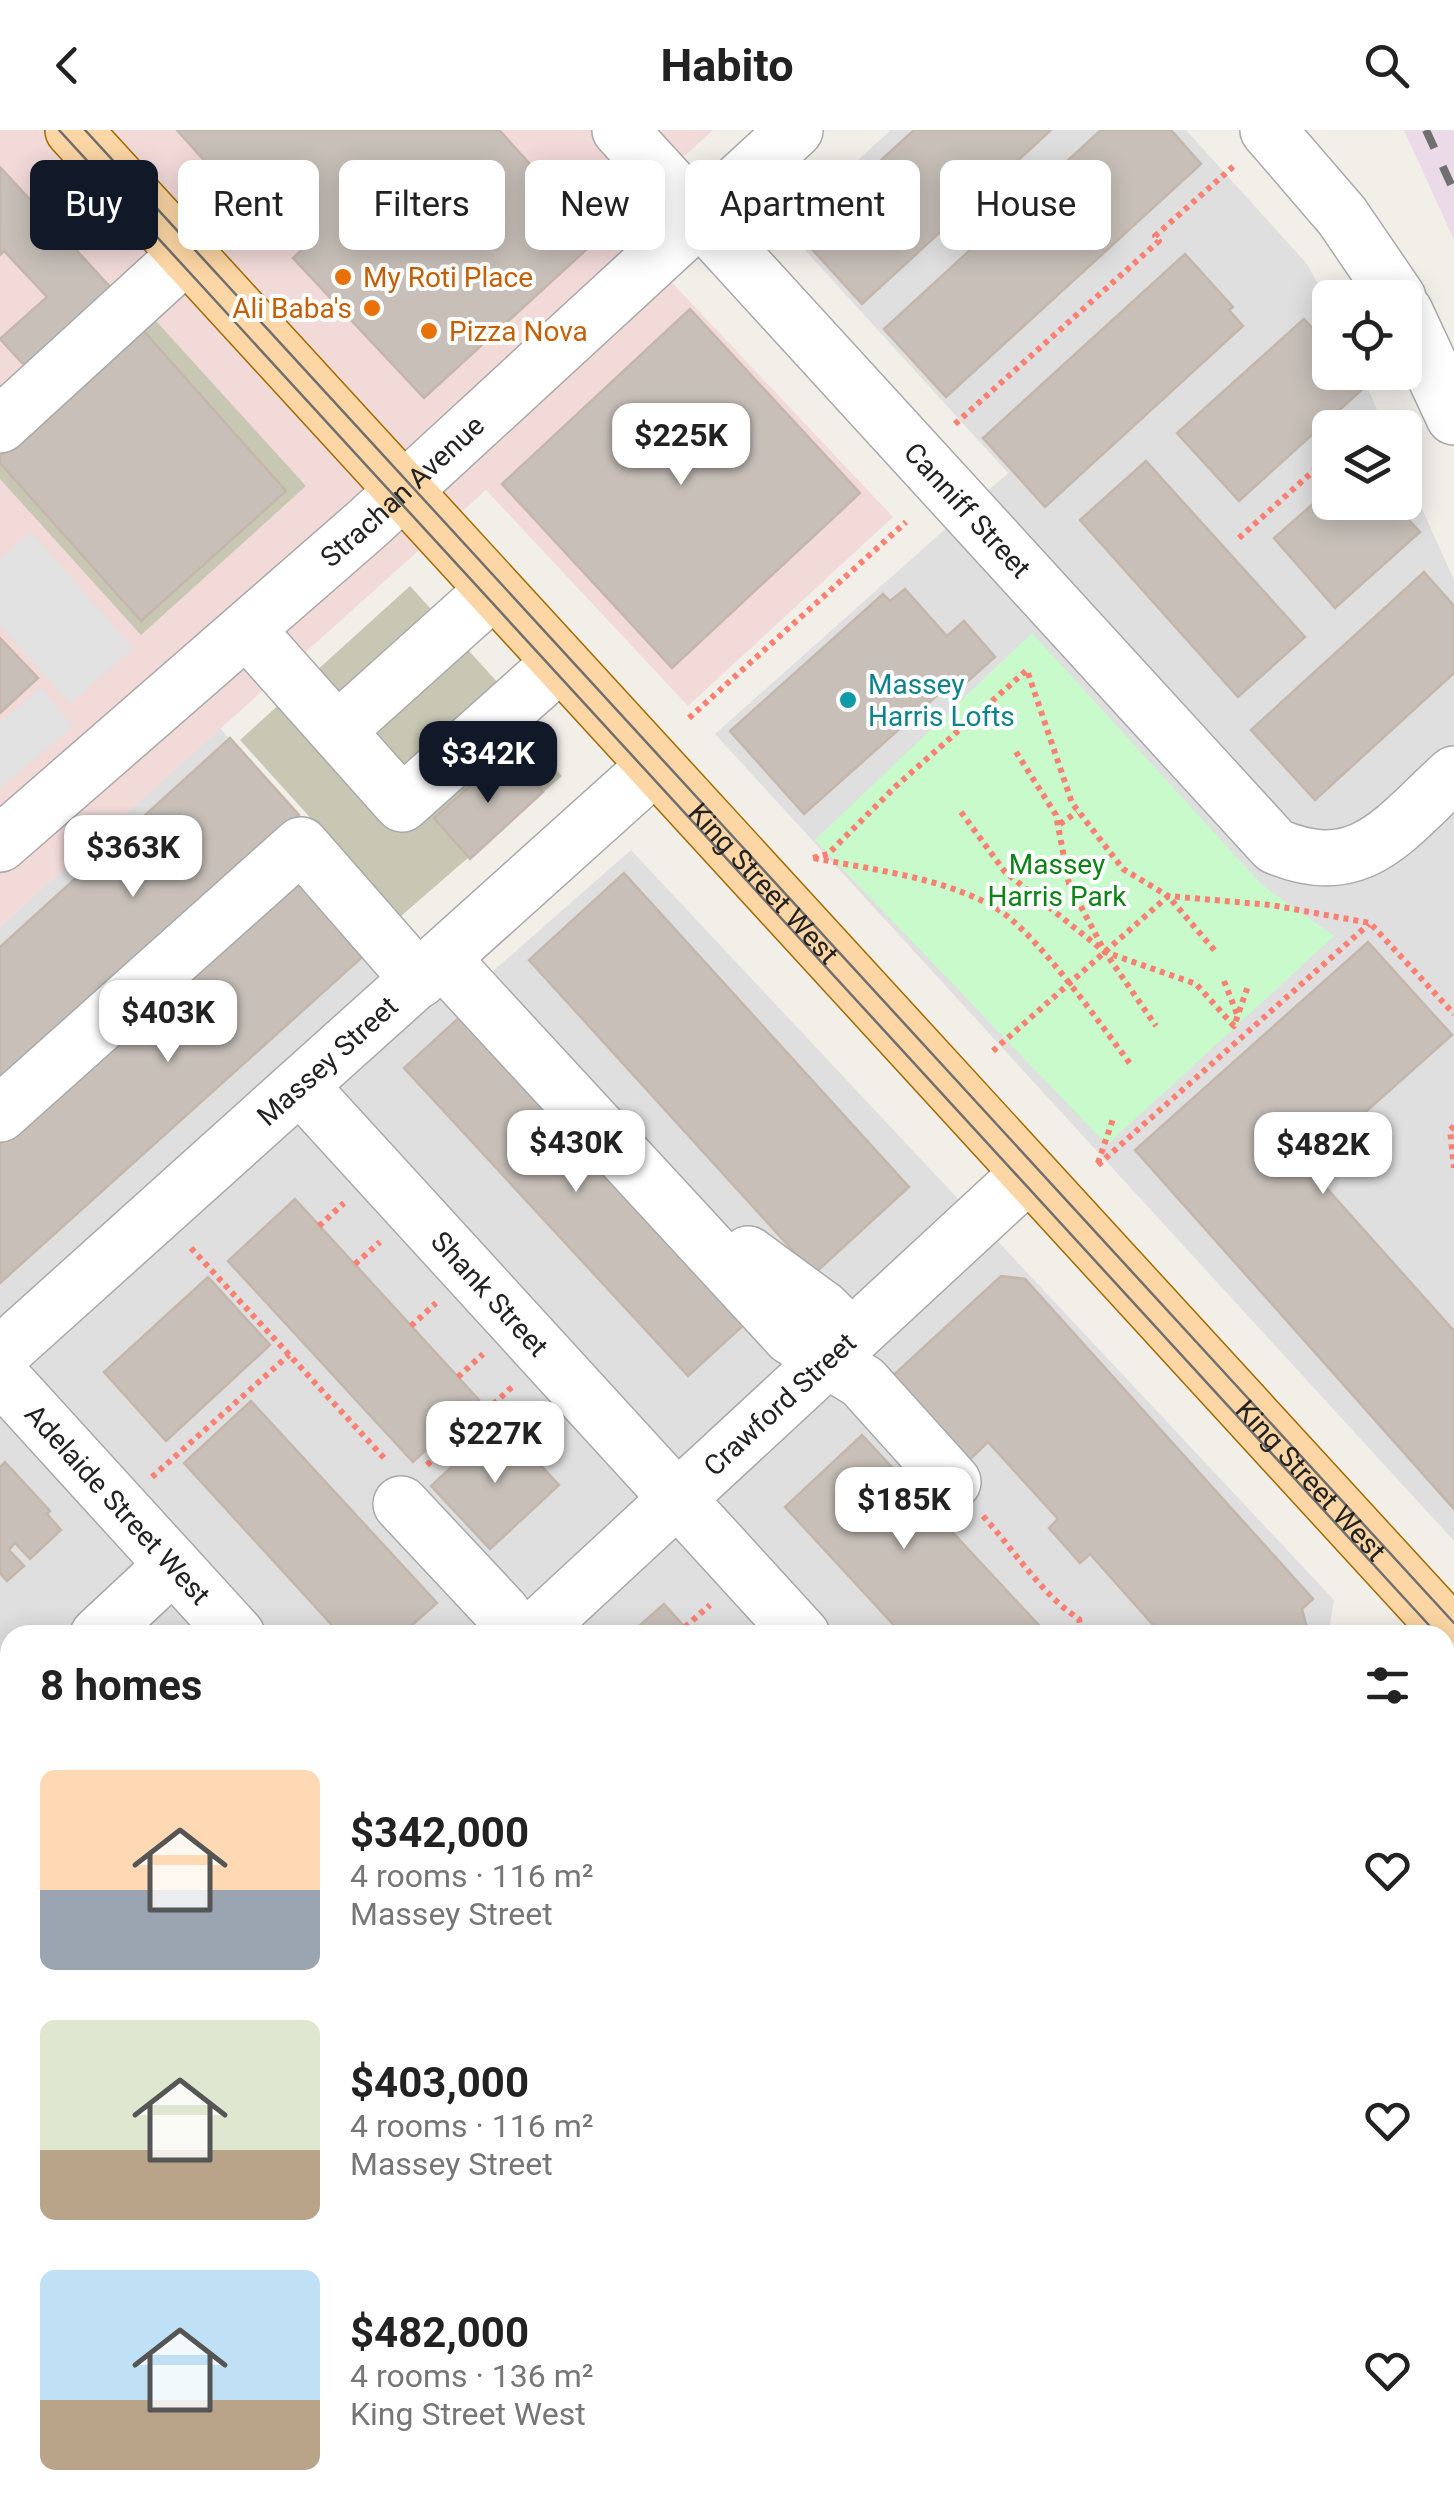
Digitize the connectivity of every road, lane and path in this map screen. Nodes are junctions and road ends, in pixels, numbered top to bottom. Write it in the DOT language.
graph roads {
  1 [pos="73,130"];
  2 [pos="620,130"];
  3 [pos="795,130"];
  4 [pos="1252,147"];
  5 [pos="762,160"];
  6 [pos="685,197"];
  7 [pos="685,231"];
  8 [pos="734,250"];
  9 [pos="187,254"];
  10 [pos="1386,280"];
  11 [pos="1422,348"];
  12 [pos="1454,417"];
  13 [pos="954,424"];
  14 [pos="0,425"];
  15 [pos="1312,472"];
  16 [pos="403,492"];
  17 [pos="906,522"];
  18 [pos="1238,538"];
  19 [pos="494,590"];
  20 [pos="247,630"];
  21 [pos="560,663"];
  22 [pos="689,718"];
  23 [pos="336,731"];
  24 [pos="1016,752"];
  25 [pos="655,766"];
  26 [pos="1454,774"];
  27 [pos="961,812"];
  28 [pos="1077,812"];
  29 [pos="1060,824"];
  30 [pos="0,844"];
  31 [pos="1168,896"];
  32 [pos="1370,923"];
  33 [pos="1105,952"];
  34 [pos="1216,952"];
  35 [pos="430,969"];
  36 [pos="1224,982"];
  37 [pos="1068,984"];
  38 [pos="1248,986"];
  39 [pos="1454,1014"];
  40 [pos="1238,1015"];
  41 [pos="1156,1026"];
  42 [pos="1234,1026"];
  43 [pos="1244,1036"];
  44 [pos="993,1051"];
  45 [pos="1131,1065"];
  46 [pos="301,1087"];
  47 [pos="0,1114"];
  48 [pos="1114,1116"];
  49 [pos="1454,1126"];
  50 [pos="1454,1168"];
  51 [pos="1028,1174"];
  52 [pos="353,1194"];
  53 [pos="709,1214"];
  54 [pos="320,1226"];
  55 [pos="389,1233"];
  56 [pos="183,1240"];
  57 [pos="355,1264"];
  58 [pos="445,1295"];
  59 [pos="411,1326"];
  60 [pos="492,1346"];
  61 [pos="838,1348"];
  62 [pos="290,1355"];
  63 [pos="1,1373"];
  64 [pos="458,1377"];
  65 [pos="521,1378"];
  66 [pos="486,1411"];
  67 [pos="571,1431"];
  68 [pos="537,1462"];
  69 [pos="953,1482"];
  70 [pos="142,1486"];
  71 [pos="398,1487"];
  72 [pos="676,1496"];
  73 [pos="173,1565"];
  74 [pos="720,1596"];
  75 [pos="1442,1624"];
  76 [pos="109,1625"];
  77 [pos="228,1625"];
  78 [pos="510,1625"];
  79 [pos="541,1625"];
  80 [pos="687,1625"];
  81 [pos="793,1625"];
  82 [pos="1080,1625"];
  1 -- 9 [label="main road, King Street West"];
  2 -- 6 [label="street, Canniff Street"];
  3 -- 5 [label="street, Strachan Avenue"];
  4 -- 10 [label="street"];
  4 -- 13 [label="path"];
  7 -- 16 [label="street, Strachan Avenue"];
  8 -- 26 [label="street, Canniff Street"];
  9 -- 14 [label="street"];
  9 -- 16 [label="main road, King Street West"];
  11 -- 12 [label="street"];
  15 -- 18 [label="path"];
  16 -- 19 [label="main road, King Street West"];
  16 -- 20 [label="street, Strachan Avenue"];
  17 -- 22 [label="path"];
  19 -- 21 [label="main road, King Street West"];
  19 -- 23 [label="street"];
  20 -- 23 [label="street"];
  20 -- 30 [label="street, Strachan Avenue"];
  21 -- 23 [label="street"];
  21 -- 25 [label="main road, King Street West"];
  24 -- 29 [label="path"];
  25 -- 35 [label="street, Massey Street"];
  25 -- 51 [label="main road, King Street West"];
  27 -- 33 [label="path"];
  28 -- 29 [label="path"];
  28 -- 31 [label="path"];
  28 -- 37 [label="path"];
  29 -- 33 [label="path"];
  31 -- 32 [label="path"];
  31 -- 33 [label="path"];
  31 -- 34 [label="path"];
  32 -- 39 [label="path"];
  32 -- 43 [label="path"];
  33 -- 37 [label="path"];
  33 -- 41 [label="path"];
  33 -- 42 [label="path"];
  35 -- 46 [label="street, Massey Street"];
  35 -- 47 [label="street"];
  35 -- 61 [label="street"];
  36 -- 40 [label="path"];
  37 -- 44 [label="path"];
  37 -- 45 [label="path"];
  38 -- 40 [label="path"];
  40 -- 42 [label="path"];
  42 -- 43 [label="path"];
  43 -- 48 [label="path"];
  46 -- 63 [label="street, Massey Street"];
  46 -- 72 [label="street, Shank Street"];
  49 -- 50 [label="path"];
  51 -- 61 [label="street, Crawford Street"];
  51 -- 75 [label="main road, King Street West"];
  52 -- 54 [label="path"];
  53 -- 61 [label="street"];
  55 -- 57 [label="path"];
  56 -- 62 [label="path"];
  58 -- 59 [label="path"];
  60 -- 64 [label="path"];
  61 -- 69 [label="street"];
  61 -- 72 [label="street, Crawford Street"];
  62 -- 70 [label="path"];
  62 -- 71 [label="path"];
  63 -- 73 [label="street, Adelaide Street West"];
  65 -- 66 [label="path"];
  67 -- 68 [label="path"];
  69 -- 82 [label="path"];
  71 -- 78 [label="street"];
  72 -- 79 [label="street, Crawford Street"];
  72 -- 81 [label="street, Shank Street"];
  73 -- 76 [label="street"];
  73 -- 77 [label="street, Adelaide Street West"];
  74 -- 80 [label="path"];
}
